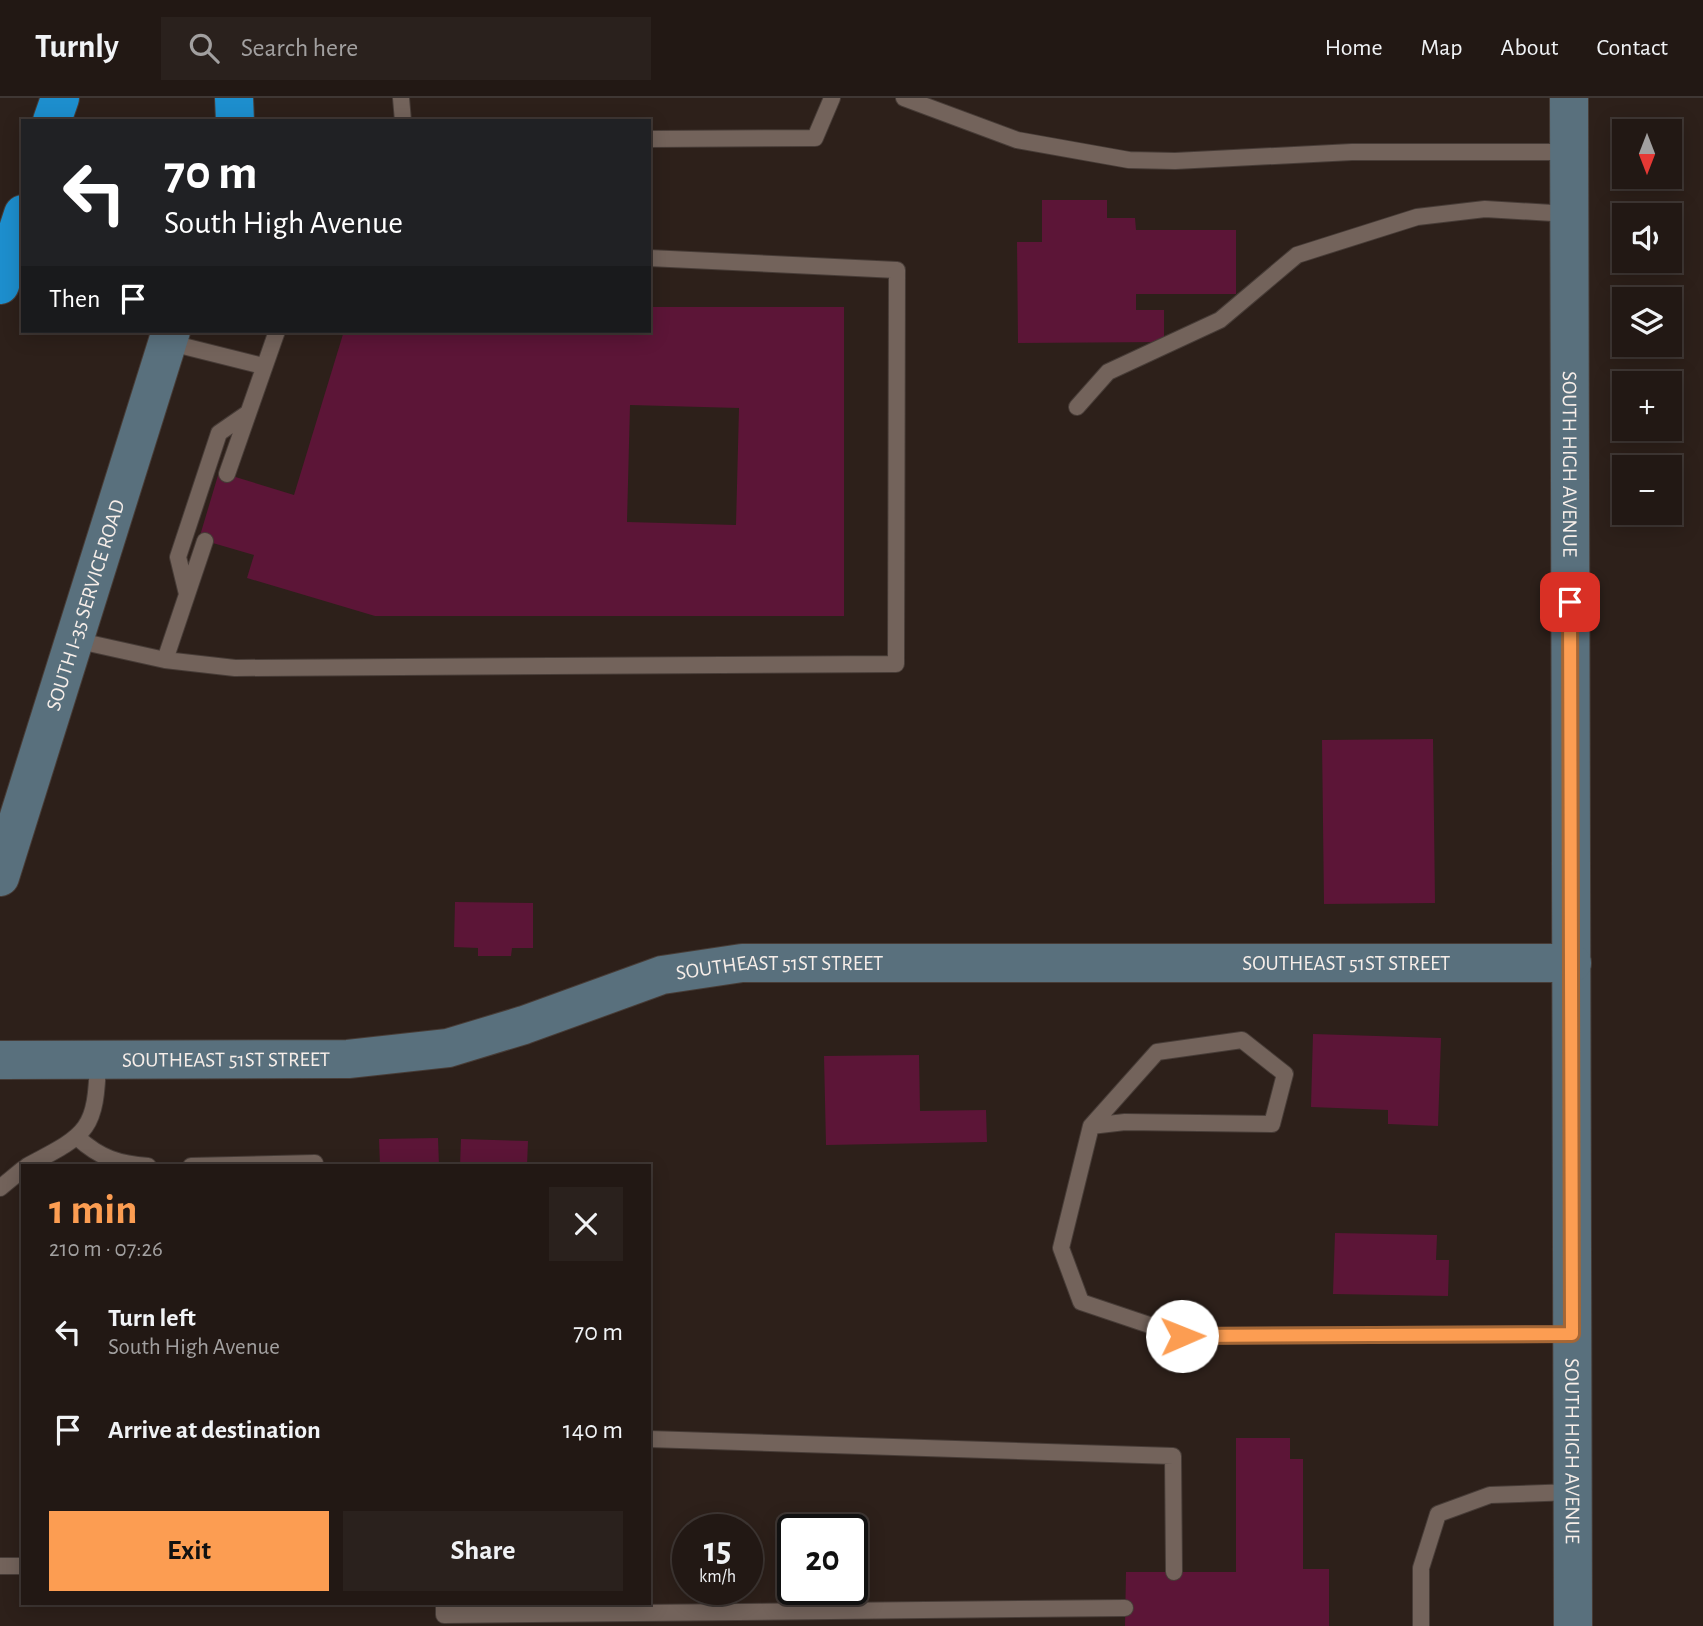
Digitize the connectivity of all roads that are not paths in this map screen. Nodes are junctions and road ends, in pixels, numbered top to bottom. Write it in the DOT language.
graph roads {
  1 [pos="60,98"];
  2 [pos="234,98"];
  3 [pos="243,98"];
  4 [pos="401,98"];
  5 [pos="832,98"];
  6 [pos="904,98"];
  7 [pos="1569,98"];
  8 [pos="53,119"];
  9 [pos="236,119"];
  10 [pos="237,119"];
  11 [pos="403,119"];
  12 [pos="651,139"];
  13 [pos="1569,152"];
  14 [pos="1569,214"];
  15 [pos="21,220"];
  16 [pos="651,258"];
  17 [pos="0,285"];
  18 [pos="276,333"];
  19 [pos="169,336"];
  20 [pos="263,366"];
  21 [pos="1077,407"];
  22 [pos="248,413"];
  23 [pos="227,474"];
  24 [pos="205,541"];
  25 [pos="187,594"];
  26 [pos="75,640"];
  27 [pos="165,660"];
  28 [pos="0,877"];
  29 [pos="1572,963"];
  30 [pos="0,1060"];
  31 [pos="98,1060"];
  32 [pos="1091,1126"];
  33 [pos="78,1138"];
  34 [pos="315,1163"];
  35 [pos="31,1164"];
  36 [pos="129,1164"];
  37 [pos="274,1164"];
  38 [pos="21,1171"];
  39 [pos="0,1188"];
  40 [pos="1572,1334"];
  41 [pos="651,1439"];
  42 [pos="1573,1492"];
  43 [pos="0,1566"];
  44 [pos="21,1566"];
  45 [pos="1174,1572"];
  46 [pos="444,1605"];
  47 [pos="1125,1608"];
  48 [pos="1421,1626"];
  49 [pos="1573,1626"];
  1 -- 8 [label="highway"];
  2 -- 9 [label="highway"];
  3 -- 10 [label="street"];
  4 -- 11 [label="lane"];
  5 -- 12 [label="lane"];
  6 -- 13 [label="lane"];
  7 -- 13 [label="street, SOUTH HIGH AVENUE"];
  13 -- 14 [label="street, SOUTH HIGH AVENUE"];
  14 -- 21 [label="lane"];
  14 -- 29 [label="street, SOUTH HIGH AVENUE"];
  15 -- 17 [label="highway"];
  16 -- 27 [label="lane"];
  18 -- 20 [label="lane"];
  19 -- 20 [label="lane"];
  19 -- 26 [label="street, SOUTH I-35 SERVICE ROAD"];
  20 -- 22 [label="lane"];
  22 -- 23 [label="lane"];
  22 -- 25 [label="lane"];
  24 -- 25 [label="lane"];
  25 -- 27 [label="lane"];
  26 -- 27 [label="lane"];
  26 -- 28 [label="street, SOUTH I-35 SERVICE ROAD"];
  29 -- 31 [label="street, SOUTHEAST 51ST STREET"];
  29 -- 40 [label="street, SOUTH HIGH AVENUE"];
  30 -- 31 [label="street, SOUTHEAST 51ST STREET"];
  31 -- 33 [label="lane"];
  32 -- 32 [label="lane"];
  32 -- 40 [label="lane"];
  33 -- 35 [label="lane"];
  33 -- 36 [label="lane"];
  34 -- 37 [label="lane"];
  38 -- 39 [label="lane"];
  40 -- 42 [label="street, SOUTH HIGH AVENUE"];
  41 -- 45 [label="lane"];
  42 -- 48 [label="lane"];
  42 -- 49 [label="street, SOUTH HIGH AVENUE"];
  43 -- 44 [label="lane"];
  46 -- 47 [label="lane"];
}
